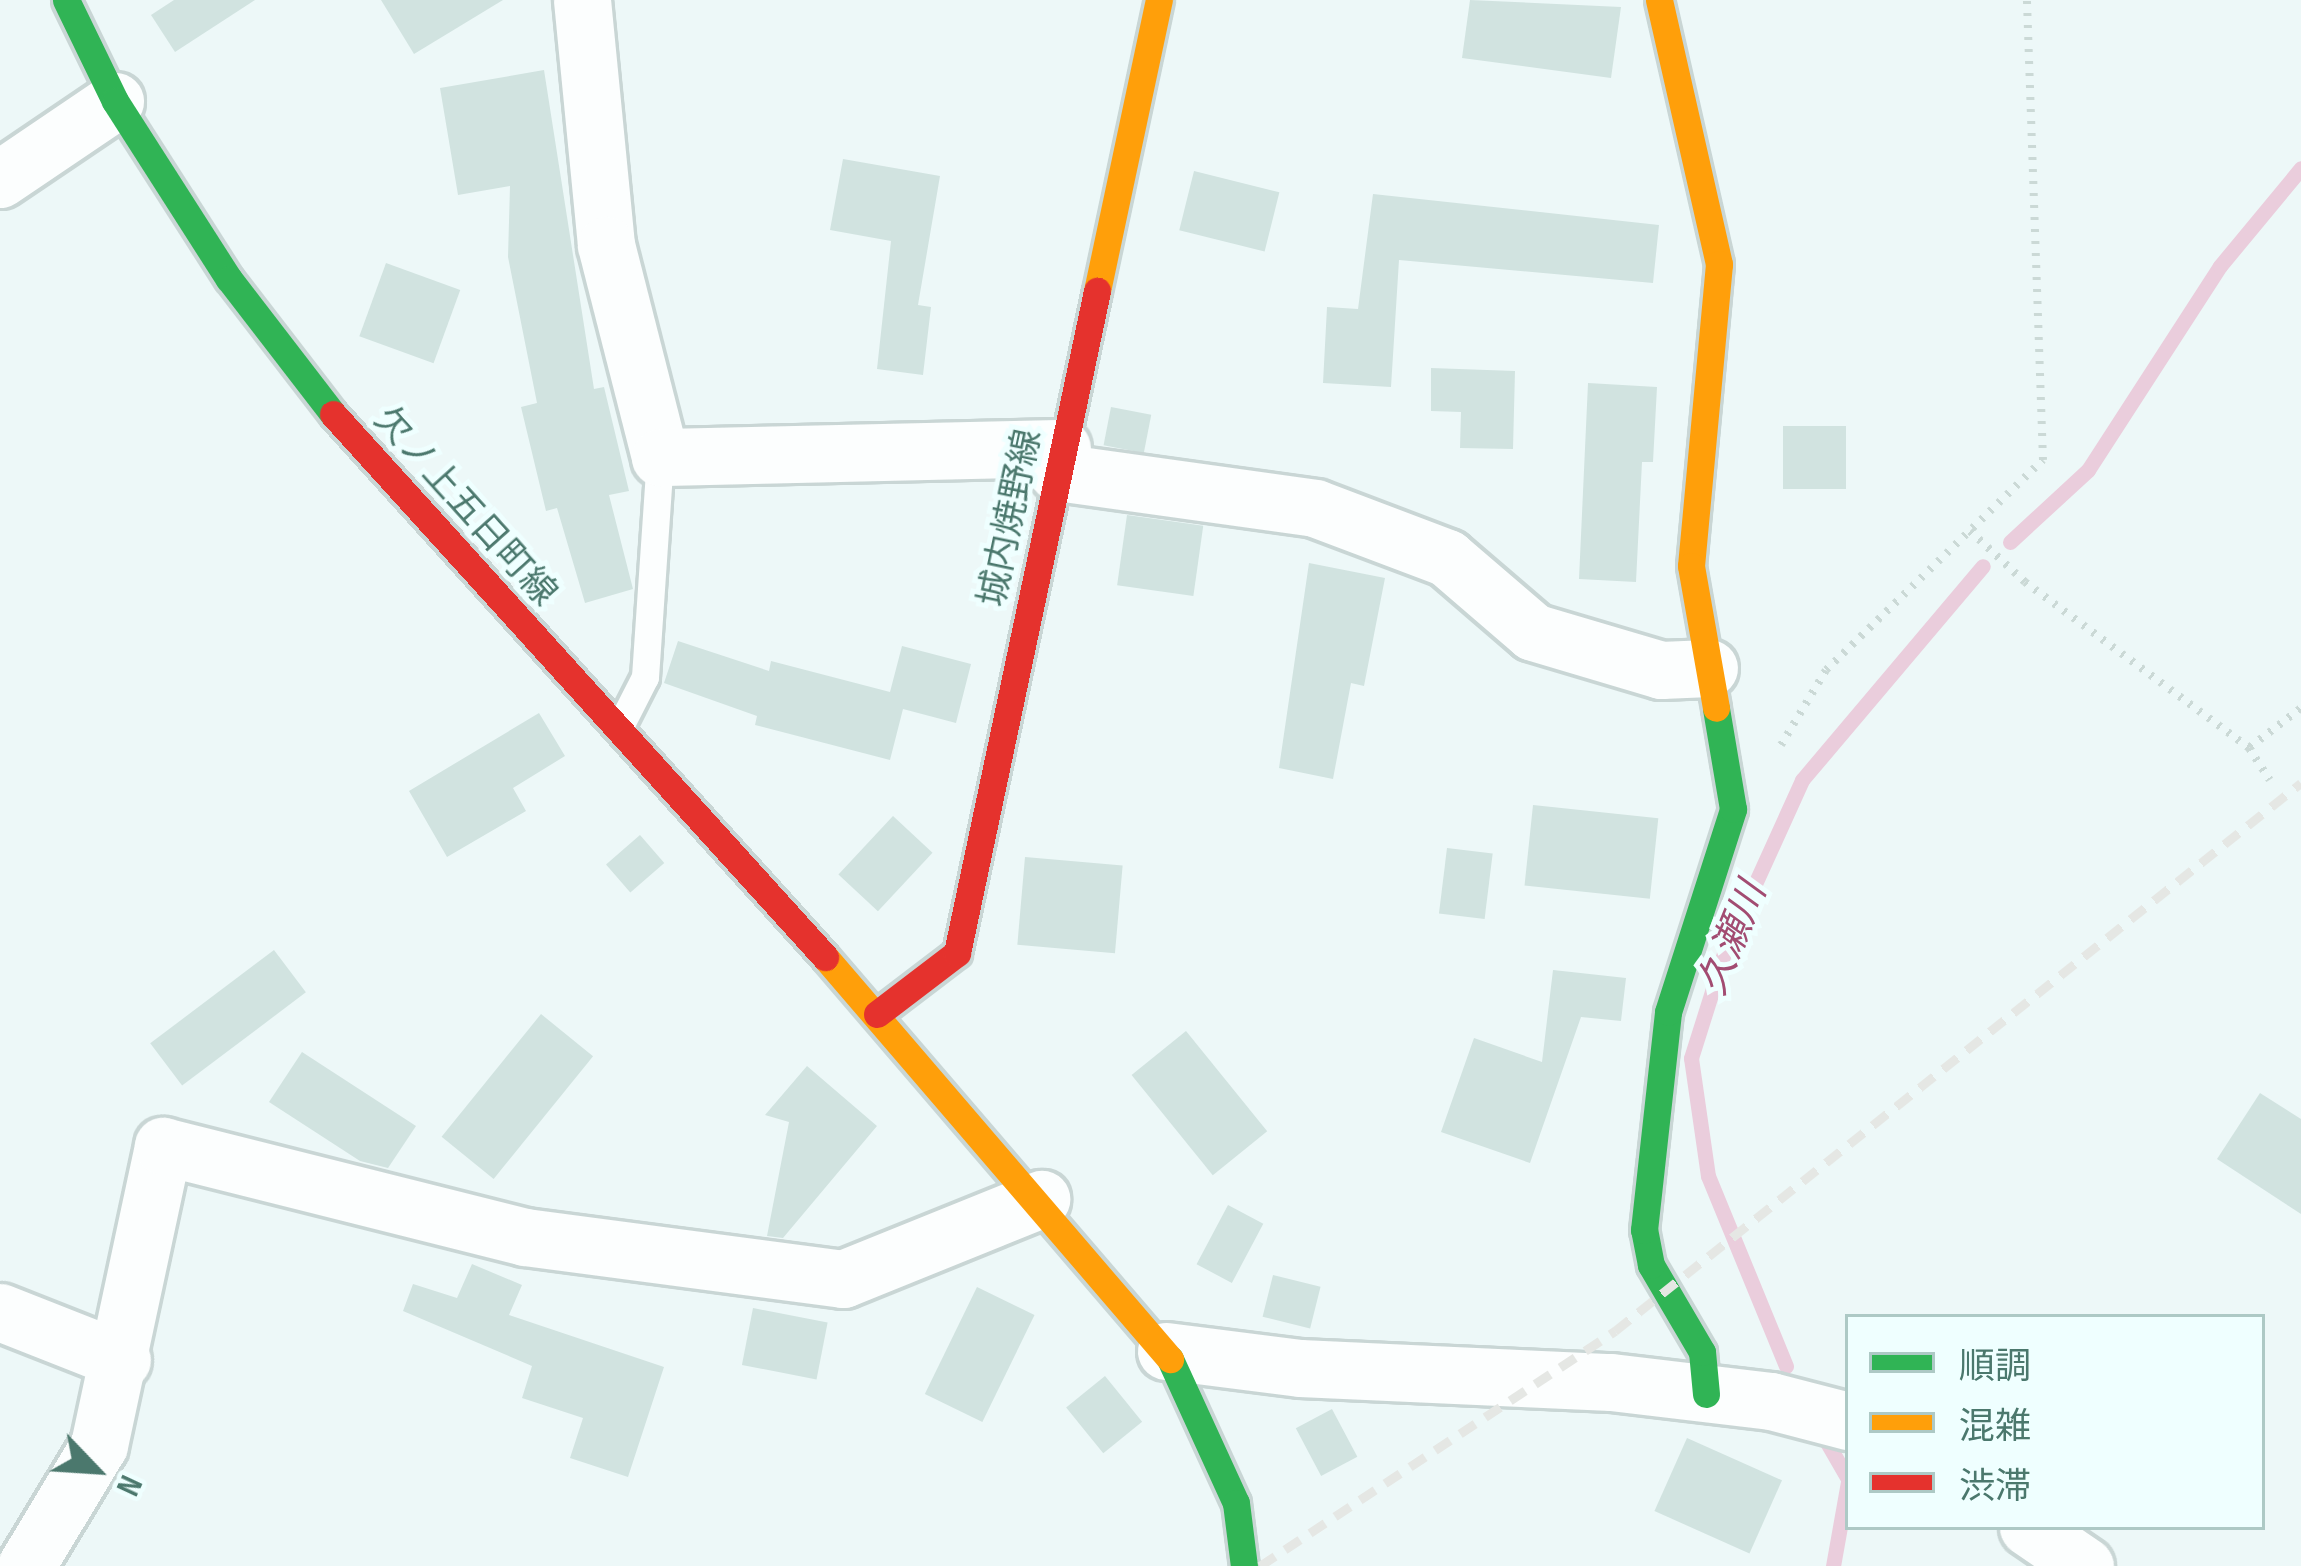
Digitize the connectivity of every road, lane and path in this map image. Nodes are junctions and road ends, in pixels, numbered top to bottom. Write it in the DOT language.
graph roads {
  1 [pos="66,0"];
  2 [pos="582,0"];
  3 [pos="1159,0"];
  4 [pos="1659,0"];
  5 [pos="2026,0"];
  6 [pos="115,101"];
  7 [pos="0,179"];
  8 [pos="660,457"];
  9 [pos="1059,460"];
  10 [pos="1970,531"];
  11 [pos="1709,668"];
  12 [pos="2301,708"];
  13 [pos="619,728"];
  14 [pos="2249,748"];
  15 [pos="2270,780"];
  16 [pos="1732,809"];
  17 [pos="877,1013"];
  18 [pos="1041,1199"];
  19 [pos="0,1312"];
  20 [pos="1166,1351"];
  21 [pos="122,1360"];
  22 [pos="1706,1394"];
  23 [pos="1845,1420"];
  24 [pos="2032,1530"];
  25 [pos="26,1566"];
  26 [pos="1244,1566"];
  27 [pos="2085,1566"];
  1 -- 6 [label="main road, 欠ノ上五日町線"];
  2 -- 8 [label="street"];
  3 -- 9 [label="main road, 城内焼野線"];
  4 -- 11 [label="main road"];
  5 -- 10 [label="path"];
  6 -- 7 [label="street"];
  6 -- 13 [label="main road, 欠ノ上五日町線"];
  8 -- 9 [label="street"];
  8 -- 13 [label="lane"];
  9 -- 11 [label="street"];
  9 -- 17 [label="main road, 城内焼野線"];
  10 -- 14 [label="path"];
  10 -- 16 [label="path"];
  11 -- 16 [label="main road"];
  12 -- 14 [label="path"];
  13 -- 17 [label="main road, 欠ノ上五日町線"];
  14 -- 15 [label="path"];
  16 -- 22 [label="main road"];
  17 -- 18 [label="main road, 欠ノ上五日町線"];
  18 -- 20 [label="main road, 欠ノ上五日町線"];
  18 -- 21 [label="street"];
  19 -- 21 [label="street"];
  20 -- 22 [label="street"];
  20 -- 26 [label="main road, 欠ノ上五日町線"];
  21 -- 25 [label="street"];
  22 -- 23 [label="street"];
  24 -- 27 [label="street"];
}
